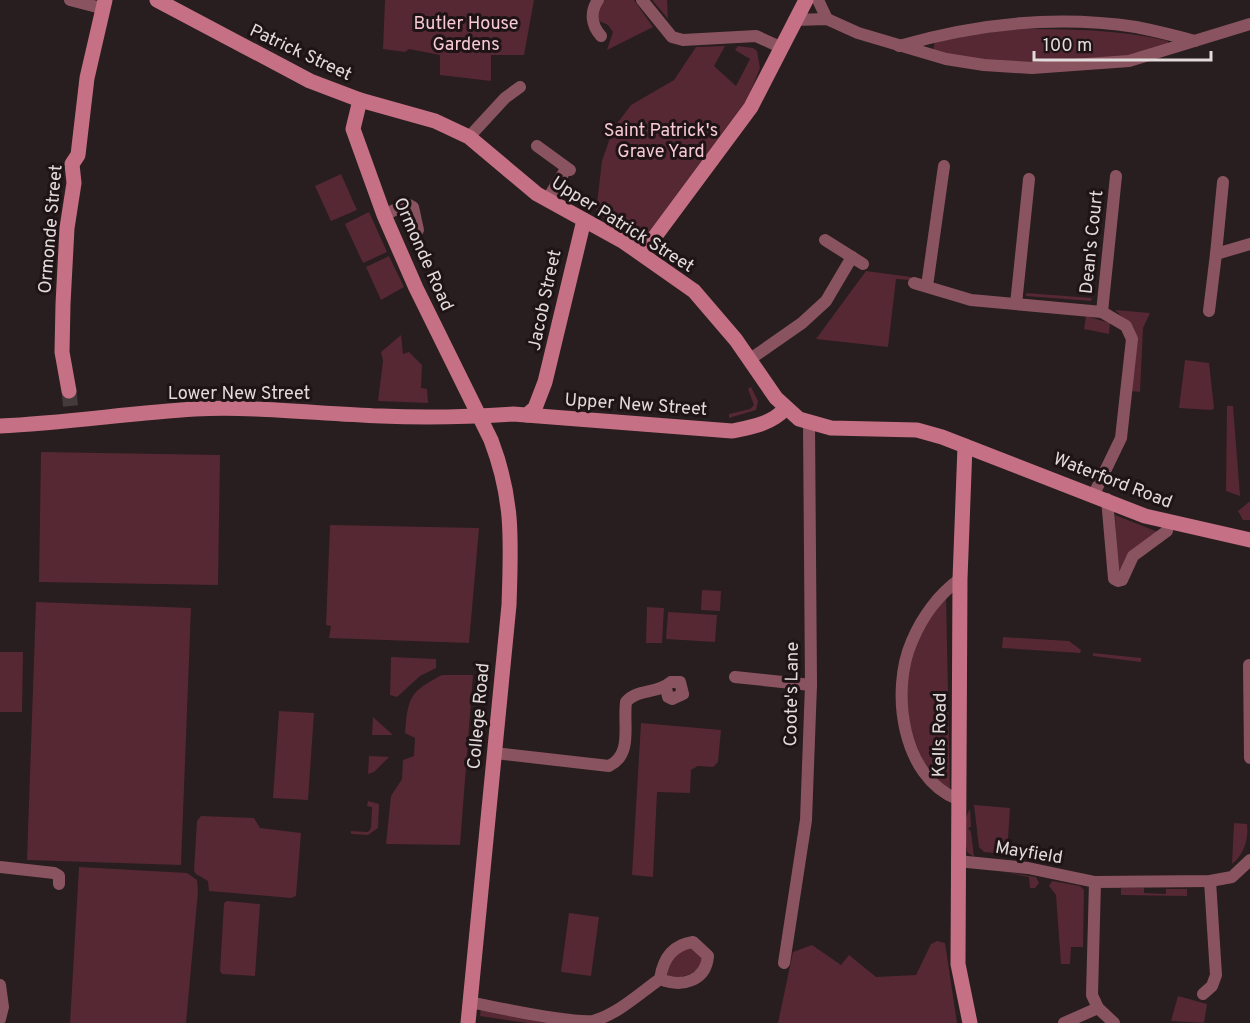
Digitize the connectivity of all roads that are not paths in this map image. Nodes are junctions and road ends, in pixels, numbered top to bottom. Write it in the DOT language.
graph roads {
  1 [pos="70,0"];
  2 [pos="157,0"];
  3 [pos="598,0"];
  4 [pos="642,0"];
  5 [pos="806,0"];
  6 [pos="818,0"];
  7 [pos="103,4"];
  8 [pos="828,19"];
  9 [pos="794,20"];
  10 [pos="1250,24"];
  11 [pos="601,36"];
  12 [pos="1197,41"];
  13 [pos="898,46"];
  14 [pos="780,47"];
  15 [pos="520,87"];
  16 [pos="360,100"];
  17 [pos="435,121"];
  18 [pos="469,137"];
  19 [pos="537,146"];
  20 [pos="944,166"];
  21 [pos="1116,176"];
  22 [pos="1029,179"];
  23 [pos="1223,182"];
  24 [pos="547,200"];
  25 [pos="384,215"];
  26 [pos="584,220"];
  27 [pos="418,230"];
  28 [pos="825,240"];
  29 [pos="1250,244"];
  30 [pos="642,254"];
  31 [pos="1216,254"];
  32 [pos="852,257"];
  33 [pos="863,264"];
  34 [pos="914,283"];
  35 [pos="927,286"];
  36 [pos="1016,304"];
  37 [pos="1209,311"];
  38 [pos="1102,312"];
  39 [pos="749,360"];
  40 [pos="542,389"];
  41 [pos="69,391"];
  42 [pos="785,409"];
  43 [pos="527,415"];
  44 [pos="479,418"];
  45 [pos="558,418"];
  46 [pos="809,423"];
  47 [pos="0,426"];
  48 [pos="965,446"];
  49 [pos="1100,497"];
  50 [pos="1168,523"];
  51 [pos="1250,540"];
  52 [pos="960,579"];
  53 [pos="1249,665"];
  54 [pos="735,677"];
  55 [pos="811,685"];
  56 [pos="666,688"];
  57 [pos="1250,707"];
  58 [pos="495,753"];
  59 [pos="1250,758"];
  60 [pos="957,799"];
  61 [pos="1250,860"];
  62 [pos="957,861"];
  63 [pos="0,867"];
  64 [pos="1210,881"];
  65 [pos="1095,882"];
  66 [pos="59,885"];
  67 [pos="784,963"];
  68 [pos="660,979"];
  69 [pos="0,985"];
  70 [pos="1203,994"];
  71 [pos="470,1002"];
  72 [pos="1098,1008"];
  73 [pos="0,1020"];
  74 [pos="468,1023"];
  75 [pos="970,1023"];
  76 [pos="1064,1023"];
  77 [pos="1114,1023"];
  1 -- 7 [label="street"];
  2 -- 16 [label="main road, Patrick Street"];
  3 -- 11 [label="street"];
  4 -- 14 [label="street"];
  5 -- 9 [label="main road"];
  6 -- 8 [label="street"];
  7 -- 41 [label="main road, Ormonde Street"];
  8 -- 9 [label="street"];
  8 -- 13 [label="street"];
  9 -- 14 [label="main road"];
  10 -- 12 [label="street"];
  12 -- 13 [label="street"];
  12 -- 13 [label="street"];
  14 -- 30 [label="main road"];
  15 -- 18 [label="street"];
  16 -- 17 [label="main road, Patrick Street"];
  16 -- 25 [label="main road, Ormonde Road"];
  17 -- 18 [label="main road, Upper Patrick Street"];
  18 -- 24 [label="main road, Upper Patrick Street"];
  19 -- 24 [label="street"];
  20 -- 35 [label="street"];
  21 -- 38 [label="street, Dean's Court"];
  22 -- 36 [label="street"];
  23 -- 31 [label="street"];
  24 -- 26 [label="main road, Upper Patrick Street"];
  25 -- 27 [label="street"];
  25 -- 44 [label="main road, Ormonde Road"];
  26 -- 30 [label="main road, Upper Patrick Street"];
  26 -- 40 [label="main road, Jacob Street"];
  28 -- 32 [label="street"];
  29 -- 31 [label="street"];
  30 -- 39 [label="main road, Upper Patrick Street"];
  31 -- 37 [label="street"];
  32 -- 33 [label="street"];
  32 -- 39 [label="street"];
  34 -- 35 [label="street, Dean's Court"];
  35 -- 36 [label="street, Dean's Court"];
  36 -- 38 [label="street, Dean's Court"];
  38 -- 49 [label="street, Dean's Court"];
  39 -- 42 [label="main road, Upper Patrick Street"];
  40 -- 43 [label="main road, Jacob Street"];
  40 -- 45 [label="main road"];
  42 -- 45 [label="main road, Upper New Street"];
  42 -- 46 [label="main road, Upper Patrick Street"];
  43 -- 44 [label="main road, Upper New Street"];
  43 -- 45 [label="main road, Upper New Street"];
  44 -- 47 [label="main road, Lower New Street"];
  44 -- 58 [label="main road, College Road"];
  46 -- 48 [label="main road, Upper Patrick Street"];
  46 -- 55 [label="street, Coote's Lane"];
  48 -- 49 [label="main road, Waterford Road"];
  48 -- 52 [label="main road, Kells Road"];
  49 -- 50 [label="main road, Waterford Road"];
  49 -- 50 [label="street"];
  50 -- 51 [label="main road, Waterford Road"];
  52 -- 60 [label="main road, Kells Road"];
  52 -- 60 [label="street"];
  53 -- 57 [label="street"];
  54 -- 55 [label="street"];
  55 -- 67 [label="street, Coote's Lane"];
  56 -- 58 [label="street"];
  57 -- 59 [label="street"];
  58 -- 71 [label="main road, College Road"];
  60 -- 62 [label="main road, Kells Road"];
  61 -- 64 [label="street, Mayfield"];
  62 -- 65 [label="street, Mayfield"];
  62 -- 75 [label="main road, Kells Road"];
  63 -- 66 [label="street"];
  64 -- 65 [label="street, Mayfield"];
  64 -- 70 [label="street"];
  65 -- 72 [label="street"];
  68 -- 71 [label="street"];
  69 -- 73 [label="street"];
  71 -- 74 [label="main road, College Road"];
  72 -- 76 [label="street"];
  72 -- 77 [label="street"];
}
